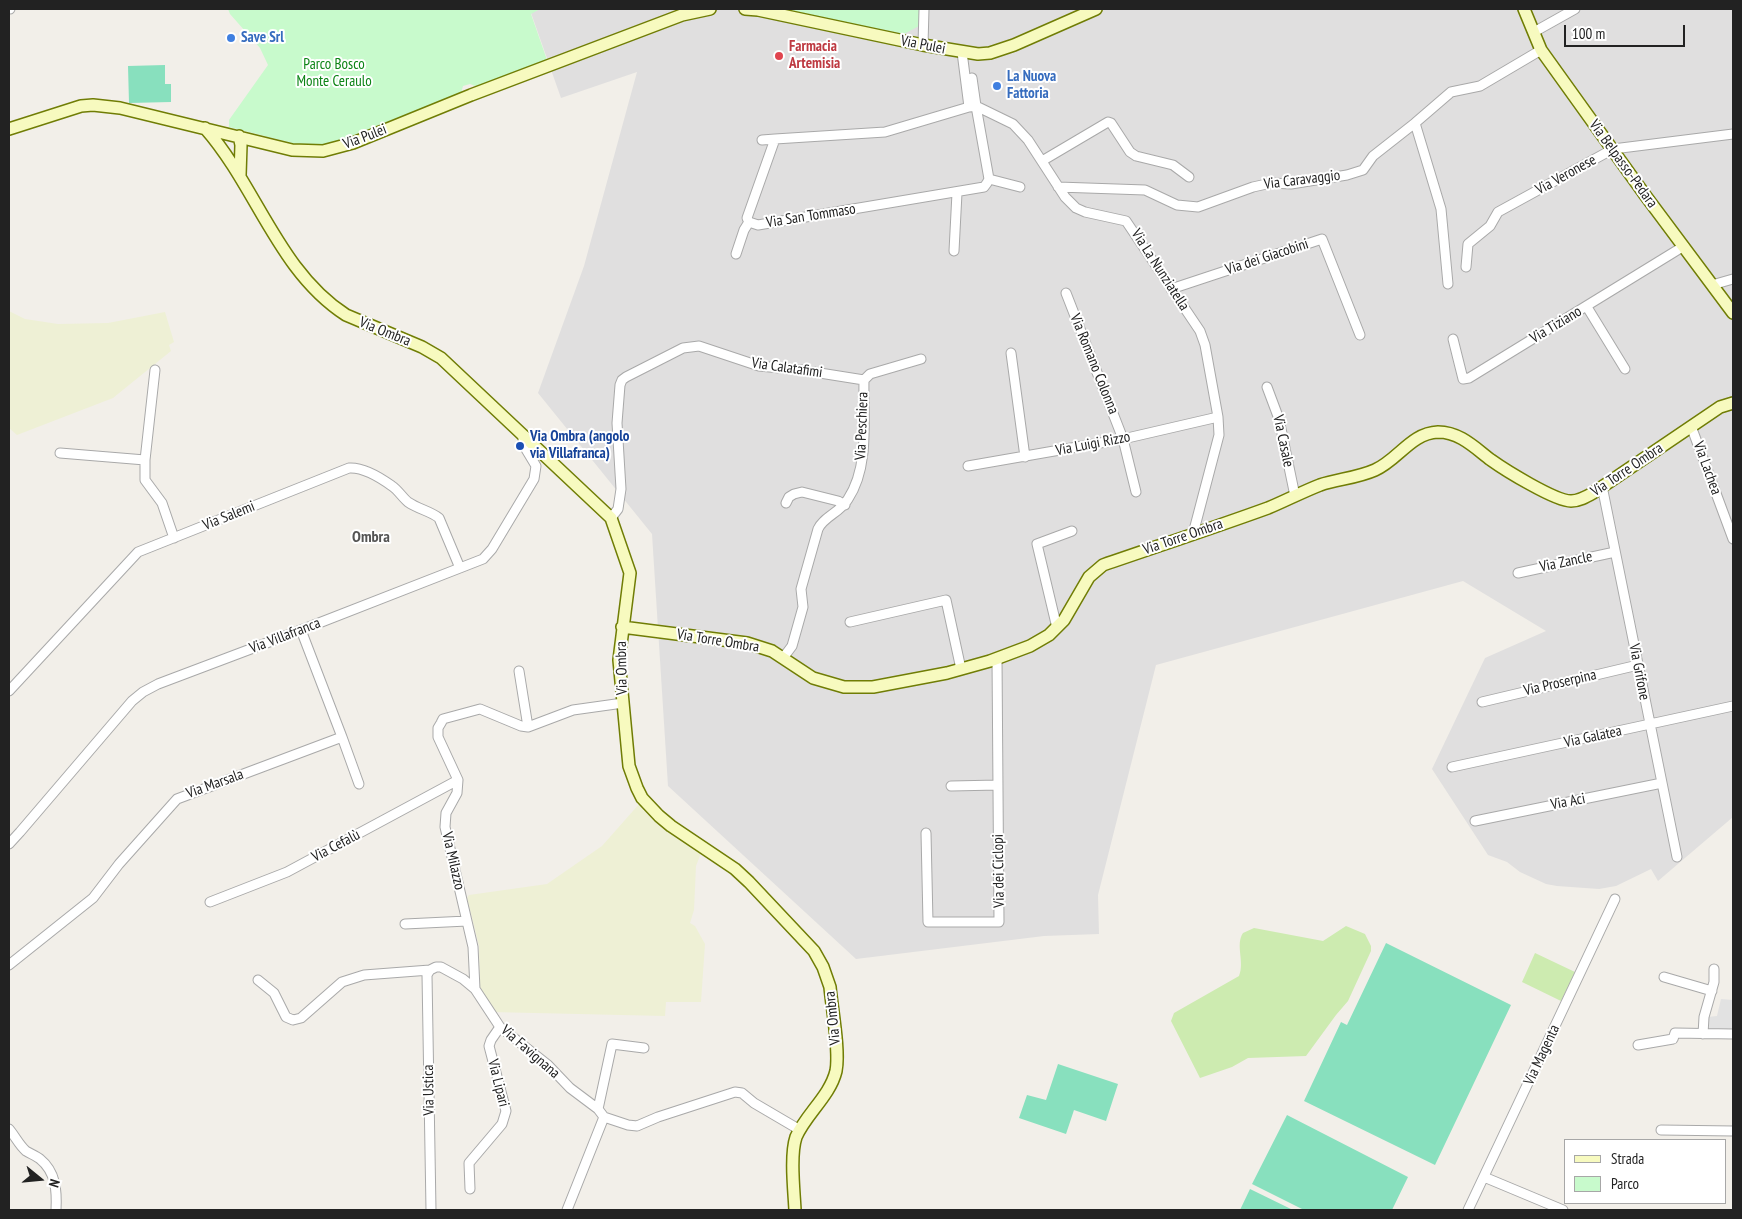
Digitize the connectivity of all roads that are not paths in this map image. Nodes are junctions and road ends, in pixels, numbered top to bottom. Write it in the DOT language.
graph roads {
  1 [pos="710,9"];
  2 [pos="744,9"];
  3 [pos="924,9"];
  4 [pos="1096,9"];
  5 [pos="1524,9"];
  6 [pos="1575,9"];
  7 [pos="1534,32"];
  8 [pos="924,45"];
  9 [pos="1542,50"];
  10 [pos="965,53"];
  11 [pos="972,107"];
  12 [pos="1415,123"];
  13 [pos="205,128"];
  14 [pos="9,129"];
  15 [pos="1733,134"];
  16 [pos="239,136"];
  17 [pos="775,139"];
  18 [pos="762,140"];
  19 [pos="262,142"];
  20 [pos="1613,150"];
  21 [pos="235,159"];
  22 [pos="1042,161"];
  23 [pos="1189,177"];
  24 [pos="989,179"];
  25 [pos="1020,187"];
  26 [pos="1058,187"];
  27 [pos="957,193"];
  28 [pos="749,222"];
  29 [pos="1684,246"];
  30 [pos="954,251"];
  31 [pos="736,254"];
  32 [pos="1466,267"];
  33 [pos="1733,279"];
  34 [pos="1448,284"];
  35 [pos="1712,285"];
  36 [pos="1171,289"];
  37 [pos="1066,293"];
  38 [pos="1587,307"];
  39 [pos="1733,313"];
  40 [pos="1360,335"];
  41 [pos="1453,339"];
  42 [pos="1011,353"];
  43 [pos="921,359"];
  44 [pos="1625,369"];
  45 [pos="155,370"];
  46 [pos="864,380"];
  47 [pos="1267,387"];
  48 [pos="1733,403"];
  49 [pos="1218,417"];
  50 [pos="1691,426"];
  51 [pos="525,436"];
  52 [pos="1123,438"];
  53 [pos="60,453"];
  54 [pos="1025,457"];
  55 [pos="145,460"];
  56 [pos="968,466"];
  57 [pos="1602,486"];
  58 [pos="1136,492"];
  59 [pos="1295,496"];
  60 [pos="786,503"];
  61 [pos="845,505"];
  62 [pos="611,518"];
  63 [pos="1072,530"];
  64 [pos="1193,534"];
  65 [pos="174,538"];
  66 [pos="1733,539"];
  67 [pos="1615,552"];
  68 [pos="460,568"];
  69 [pos="1518,573"];
  70 [pos="850,622"];
  71 [pos="622,627"];
  72 [pos="1057,628"];
  73 [pos="301,630"];
  74 [pos="783,658"];
  75 [pos="997,658"];
  76 [pos="1638,665"];
  77 [pos="961,669"];
  78 [pos="519,671"];
  79 [pos="9,691"];
  80 [pos="1482,702"];
  81 [pos="622,703"];
  82 [pos="1733,706"];
  83 [pos="1650,724"];
  84 [pos="528,727"];
  85 [pos="342,737"];
  86 [pos="1452,767"];
  87 [pos="458,780"];
  88 [pos="1662,782"];
  89 [pos="359,784"];
  90 [pos="998,785"];
  91 [pos="951,786"];
  92 [pos="1474,820"];
  93 [pos="926,832"];
  94 [pos="9,844"];
  95 [pos="1677,857"];
  96 [pos="1615,899"];
  97 [pos="210,902"];
  98 [pos="467,921"];
  99 [pos="405,924"];
  100 [pos="9,965"];
  101 [pos="1714,969"];
  102 [pos="430,970"];
  103 [pos="1664,977"];
  104 [pos="258,980"];
  105 [pos="475,989"];
  106 [pos="1712,991"];
  107 [pos="500,1027"];
  108 [pos="1703,1034"];
  109 [pos="1733,1034"];
  110 [pos="1638,1045"];
  111 [pos="644,1048"];
  112 [pos="598,1109"];
  113 [pos="604,1117"];
  114 [pos="9,1129"];
  115 [pos="800,1130"];
  116 [pos="1661,1130"];
  117 [pos="1733,1131"];
  118 [pos="1484,1177"];
  119 [pos="470,1189"];
  120 [pos="56,1210"];
  121 [pos="432,1210"];
  122 [pos="567,1210"];
  123 [pos="794,1210"];
  124 [pos="1468,1210"];
  125 [pos="1564,1210"];
  1 -- 19 [label="main road, Via Pulei"];
  2 -- 8 [label="main road, Via Pulei"];
  3 -- 8 [label="street"];
  4 -- 10 [label="main road, Via Pulei"];
  5 -- 7 [label="main road, Via Belpasso-Pedara"];
  6 -- 7 [label="street"];
  7 -- 9 [label="main road, Via Belpasso-Pedara"];
  8 -- 10 [label="main road, Via Pulei"];
  9 -- 12 [label="street, Via Caravaggio"];
  9 -- 20 [label="main road, Via Belpasso-Pedara"];
  10 -- 11 [label="street"];
  11 -- 17 [label="street"];
  11 -- 22 [label="street, Via La Nunziatella"];
  11 -- 24 [label="street"];
  12 -- 26 [label="street, Via Caravaggio"];
  12 -- 34 [label="street"];
  13 -- 14 [label="main road, Via Pulei"];
  13 -- 16 [label="main road, Via Pulei"];
  13 -- 21 [label="main road"];
  15 -- 20 [label="street, Via Veronese"];
  16 -- 19 [label="main road, Via Pulei"];
  16 -- 21 [label="main road"];
  17 -- 18 [label="street"];
  17 -- 28 [label="street, Via San Tommaso"];
  19 -- 21 [label="main road"];
  20 -- 29 [label="main road, Via Belpasso-Pedara"];
  20 -- 32 [label="street, Via Veronese"];
  21 -- 51 [label="main road, Via Ombra"];
  22 -- 23 [label="street"];
  22 -- 26 [label="street, Via La Nunziatella"];
  24 -- 25 [label="street"];
  24 -- 27 [label="street, Via San Tommaso"];
  26 -- 36 [label="street, Via La Nunziatella"];
  27 -- 28 [label="street, Via San Tommaso"];
  27 -- 30 [label="street"];
  28 -- 31 [label="street"];
  29 -- 35 [label="main road, Via Belpasso-Pedara"];
  29 -- 38 [label="street, Via Tiziano"];
  33 -- 35 [label="street"];
  35 -- 39 [label="main road, Via Belpasso-Pedara"];
  36 -- 40 [label="street, Via dei Giacobini"];
  36 -- 49 [label="street, Via La Nunziatella"];
  37 -- 52 [label="street, Via Romano Colonna"];
  38 -- 41 [label="street, Via Tiziano"];
  38 -- 44 [label="street"];
  42 -- 54 [label="street"];
  43 -- 46 [label="street"];
  45 -- 55 [label="street"];
  46 -- 61 [label="street, Via Peschiera"];
  46 -- 62 [label="street, Via Calatafimi"];
  47 -- 59 [label="street, Via Casale"];
  48 -- 50 [label="main road, Via Torre Ombra"];
  49 -- 52 [label="street, Via Luigi Rizzo"];
  49 -- 64 [label="street, Via La Nunziatella"];
  50 -- 57 [label="main road, Via Torre Ombra"];
  50 -- 66 [label="street, Via Lachea"];
  51 -- 62 [label="main road, Via Ombra"];
  51 -- 68 [label="street, Via Villafranca"];
  52 -- 54 [label="street, Via Luigi Rizzo"];
  52 -- 58 [label="street, Via Romano Colonna"];
  53 -- 55 [label="street"];
  54 -- 56 [label="street, Via Luigi Rizzo"];
  55 -- 65 [label="street"];
  57 -- 59 [label="main road, Via Torre Ombra"];
  57 -- 67 [label="street, Via Grifone"];
  59 -- 64 [label="main road, Via Torre Ombra"];
  60 -- 61 [label="street"];
  61 -- 74 [label="street, Via Peschiera"];
  62 -- 71 [label="main road, Via Ombra"];
  63 -- 72 [label="street"];
  64 -- 72 [label="main road, Via Torre Ombra"];
  65 -- 68 [label="street, Via Salemi"];
  65 -- 79 [label="street, Via Salemi"];
  67 -- 69 [label="street, Via Zancle"];
  67 -- 76 [label="street, Via Grifone"];
  68 -- 73 [label="street, Via Villafranca"];
  70 -- 77 [label="street"];
  71 -- 74 [label="main road, Via Torre Ombra"];
  71 -- 81 [label="main road, Via Ombra"];
  72 -- 75 [label="main road, Via Torre Ombra"];
  73 -- 85 [label="street"];
  73 -- 94 [label="street, Via Villafranca"];
  74 -- 77 [label="main road, Via Torre Ombra"];
  75 -- 77 [label="main road, Via Torre Ombra"];
  75 -- 90 [label="street, Via dei Ciclopi"];
  76 -- 80 [label="street, Via Proserpina"];
  76 -- 83 [label="street, Via Grifone"];
  78 -- 84 [label="street"];
  81 -- 84 [label="street"];
  81 -- 115 [label="main road, Via Ombra"];
  82 -- 83 [label="street, Via Galatea"];
  83 -- 86 [label="street, Via Galatea"];
  83 -- 88 [label="street, Via Grifone"];
  84 -- 87 [label="street"];
  85 -- 89 [label="street"];
  85 -- 100 [label="street, Via Marsala"];
  87 -- 97 [label="street, Via Cefalù"];
  87 -- 98 [label="street, Via Milazzo"];
  88 -- 92 [label="street, Via Aci"];
  88 -- 95 [label="street, Via Grifone"];
  90 -- 91 [label="street"];
  90 -- 93 [label="street, Via dei Ciclopi"];
  96 -- 118 [label="street, Via Magenta"];
  98 -- 99 [label="street"];
  98 -- 105 [label="street, Via Milazzo"];
  101 -- 106 [label="street"];
  102 -- 104 [label="street, Via Favignana"];
  102 -- 105 [label="street, Via Favignana"];
  102 -- 121 [label="street, Via Ustica"];
  103 -- 106 [label="street"];
  105 -- 107 [label="street, Via Favignana"];
  106 -- 108 [label="street"];
  107 -- 112 [label="street, Via Favignana"];
  107 -- 119 [label="street, Via Lipari"];
  108 -- 109 [label="street"];
  108 -- 110 [label="street"];
  111 -- 112 [label="street"];
  112 -- 113 [label="street, Via Favignana"];
  113 -- 115 [label="street"];
  113 -- 122 [label="street"];
  114 -- 120 [label="street"];
  115 -- 123 [label="main road, Via Ombra"];
  116 -- 117 [label="street"];
  118 -- 124 [label="street, Via Magenta"];
  118 -- 125 [label="street"];
}
